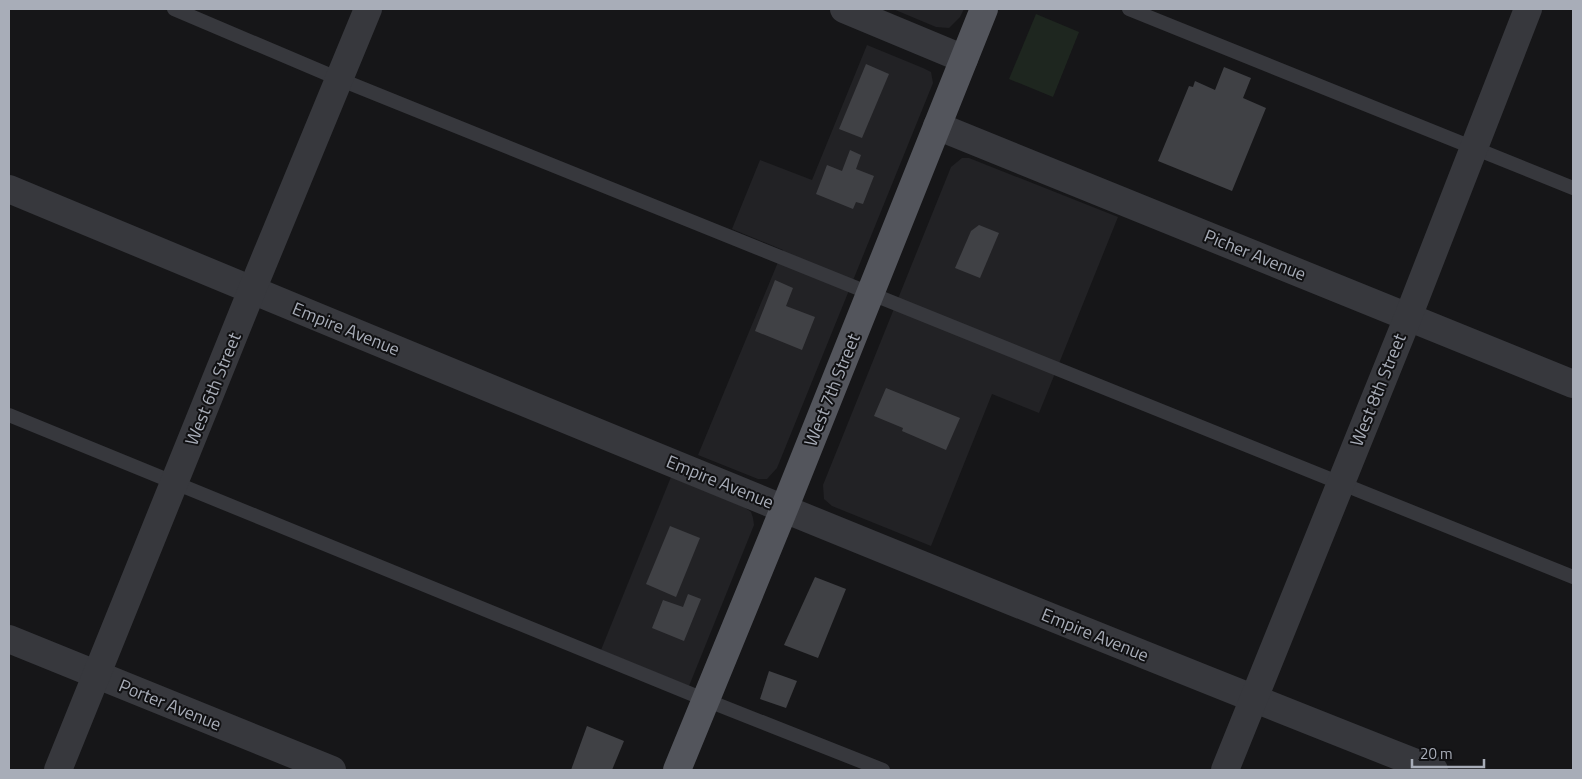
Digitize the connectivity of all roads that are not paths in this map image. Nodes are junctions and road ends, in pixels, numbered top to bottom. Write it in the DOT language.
graph roads {
  1 [pos="174,9"];
  2 [pos="368,9"];
  3 [pos="844,9"];
  4 [pos="984,9"];
  5 [pos="1129,9"];
  6 [pos="1528,9"];
  7 [pos="964,59"];
  8 [pos="339,79"];
  9 [pos="937,126"];
  10 [pos="1474,148"];
  11 [pos="1573,188"];
  12 [pos="9,189"];
  13 [pos="252,290"];
  14 [pos="870,293"];
  15 [pos="1408,317"];
  16 [pos="1573,384"];
  17 [pos="9,415"];
  18 [pos="176,482"];
  19 [pos="1339,484"];
  20 [pos="784,509"];
  21 [pos="1573,577"];
  22 [pos="9,639"];
  23 [pos="97,676"];
  24 [pos="1254,699"];
  25 [pos="706,700"];
  26 [pos="58,770"];
  27 [pos="332,770"];
  28 [pos="677,770"];
  29 [pos="883,770"];
  30 [pos="1224,770"];
  31 [pos="1434,770"];
  1 -- 8 [label="lane"];
  2 -- 8 [label="street, West 6th Street"];
  3 -- 7 [label="street"];
  4 -- 7 [label="main road, West 7th Street"];
  5 -- 10 [label="lane"];
  6 -- 10 [label="street, West 8th Street"];
  7 -- 9 [label="main road, West 7th Street"];
  8 -- 13 [label="street, West 6th Street"];
  8 -- 14 [label="lane"];
  9 -- 14 [label="main road, West 7th Street"];
  9 -- 15 [label="street, Picher Avenue"];
  10 -- 11 [label="lane"];
  10 -- 15 [label="street, West 8th Street"];
  12 -- 13 [label="street, Empire Avenue"];
  13 -- 18 [label="street, West 6th Street"];
  13 -- 20 [label="street, Empire Avenue"];
  14 -- 19 [label="lane"];
  14 -- 20 [label="main road, West 7th Street"];
  15 -- 16 [label="street, Picher Avenue"];
  15 -- 19 [label="street, West 8th Street"];
  17 -- 18 [label="lane"];
  18 -- 23 [label="street, West 6th Street"];
  18 -- 25 [label="lane"];
  19 -- 21 [label="lane"];
  19 -- 24 [label="street, West 8th Street"];
  20 -- 24 [label="street, Empire Avenue"];
  20 -- 25 [label="main road, West 7th Street"];
  22 -- 23 [label="street, Porter Avenue"];
  23 -- 26 [label="street, West 6th Street"];
  23 -- 27 [label="street, Porter Avenue"];
  24 -- 30 [label="street, West 8th Street"];
  24 -- 31 [label="street, Empire Avenue"];
  25 -- 28 [label="main road, West 7th Street"];
  25 -- 29 [label="lane"];
}
